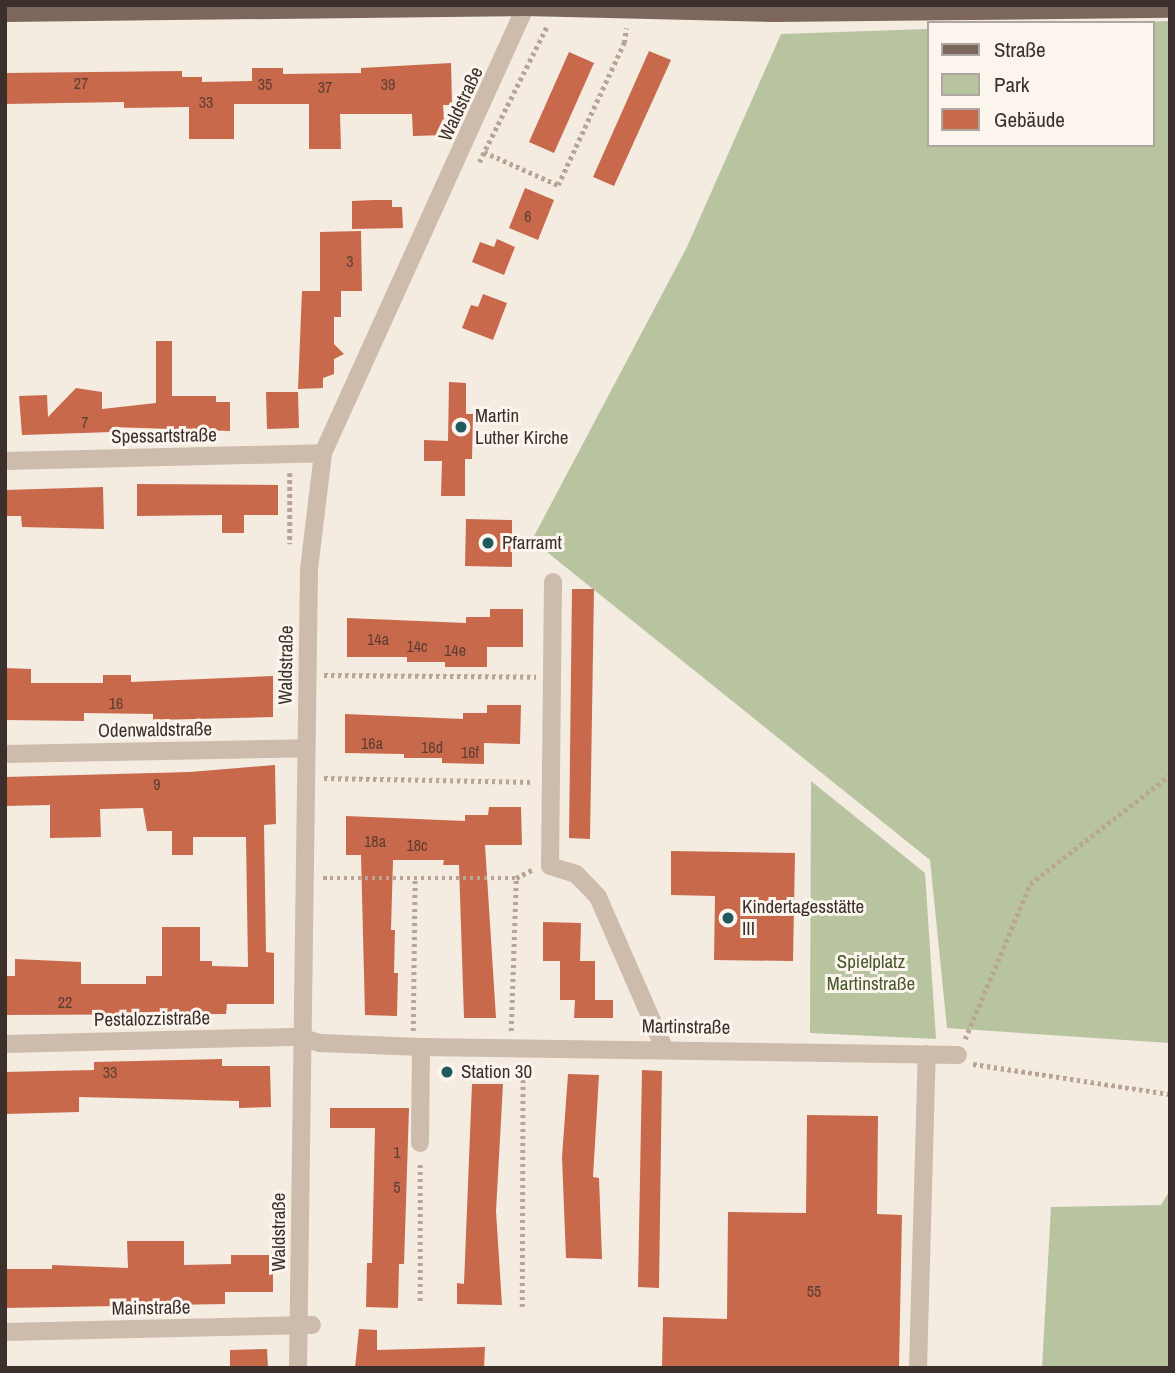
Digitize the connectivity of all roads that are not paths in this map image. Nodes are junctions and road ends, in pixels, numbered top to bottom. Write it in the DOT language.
graph roads {
  1 [pos="526,6"];
  2 [pos="171,8"];
  3 [pos="1170,9"];
  4 [pos="5,13"];
  5 [pos="323,453"];
  6 [pos="5,461"];
  7 [pos="553,582"];
  8 [pos="306,748"];
  9 [pos="5,754"];
  10 [pos="300,1037"];
  11 [pos="5,1044"];
  12 [pos="417,1047"];
  13 [pos="664,1048"];
  14 [pos="927,1054"];
  15 [pos="958,1055"];
  16 [pos="420,1143"];
  17 [pos="305,1326"];
  18 [pos="5,1332"];
  19 [pos="298,1368"];
  20 [pos="918,1368"];
  1 -- 2 [label="main road"];
  1 -- 3 [label="main road"];
  1 -- 5 [label="street, Waldstraße"];
  2 -- 4 [label="main road"];
  5 -- 6 [label="street, Spessartstraße"];
  5 -- 8 [label="street, Waldstraße"];
  7 -- 13 [label="street"];
  8 -- 9 [label="street, Odenwaldstraße"];
  8 -- 10 [label="street, Waldstraße"];
  10 -- 11 [label="street, Pestalozzistraße"];
  10 -- 12 [label="street, Martinstraße"];
  10 -- 17 [label="street, Waldstraße"];
  12 -- 13 [label="street, Martinstraße"];
  12 -- 16 [label="street"];
  13 -- 14 [label="street, Martinstraße"];
  14 -- 15 [label="street, Martinstraße"];
  14 -- 20 [label="street"];
  17 -- 18 [label="street, Mainstraße"];
  17 -- 19 [label="street, Waldstraße"];
}
